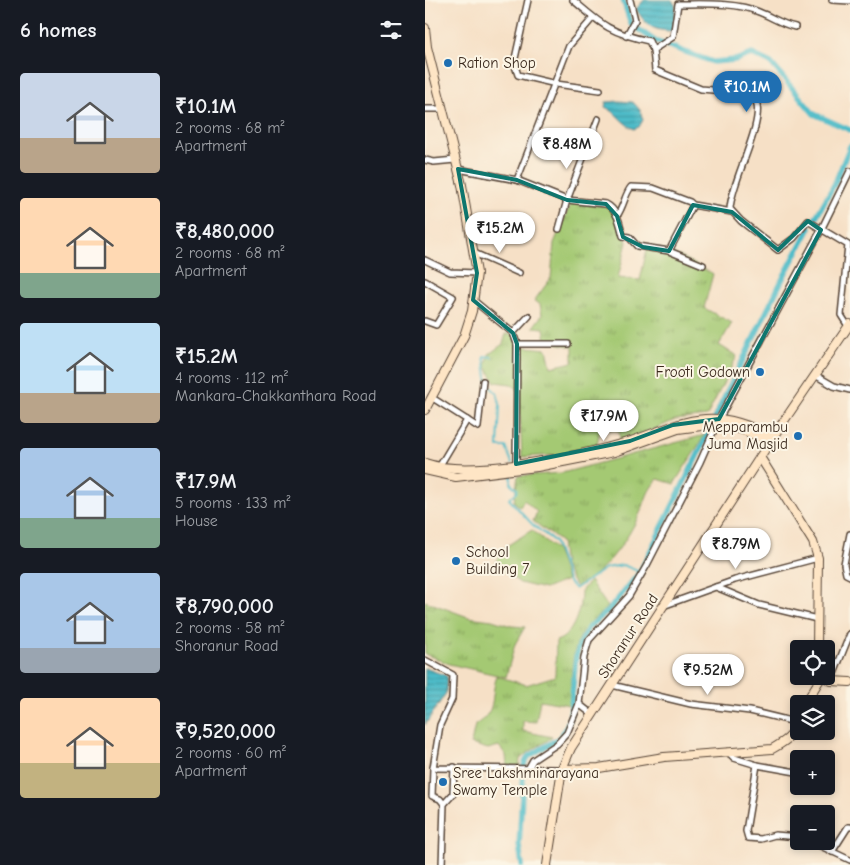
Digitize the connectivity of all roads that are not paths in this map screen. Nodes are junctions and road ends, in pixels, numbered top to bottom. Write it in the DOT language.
graph roads {
  1 [pos="527,0"];
  2 [pos="573,0"];
  3 [pos="630,0"];
  4 [pos="832,0"];
  5 [pos="850,1"];
  6 [pos="592,19"];
  7 [pos="795,27"];
  8 [pos="425,28"];
  9 [pos="626,36"];
  10 [pos="426,48"];
  11 [pos="653,50"];
  12 [pos="556,84"];
  13 [pos="600,90"];
  14 [pos="425,109"];
  15 [pos="442,109"];
  16 [pos="598,119"];
  17 [pos="425,160"];
  18 [pos="455,160"];
  19 [pos="458,169"];
  20 [pos="850,171"];
  21 [pos="517,180"];
  22 [pos="567,200"];
  23 [pos="693,205"];
  24 [pos="732,212"];
  25 [pos="617,216"];
  26 [pos="559,229"];
  27 [pos="821,230"];
  28 [pos="669,251"];
  29 [pos="474,253"];
  30 [pos="425,260"];
  31 [pos="703,265"];
  32 [pos="477,273"];
  33 [pos="519,273"];
  34 [pos="425,281"];
  35 [pos="473,300"];
  36 [pos="529,316"];
  37 [pos="425,321"];
  38 [pos="849,325"];
  39 [pos="513,333"];
  40 [pos="517,344"];
  41 [pos="568,344"];
  42 [pos="815,375"];
  43 [pos="483,382"];
  44 [pos="850,390"];
  45 [pos="431,396"];
  46 [pos="425,410"];
  47 [pos="467,420"];
  48 [pos="718,421"];
  49 [pos="771,440"];
  50 [pos="760,457"];
  51 [pos="425,463"];
  52 [pos="516,464"];
  53 [pos="439,468"];
  54 [pos="425,470"];
  55 [pos="850,534"];
  56 [pos="818,558"];
  57 [pos="850,576"];
  58 [pos="716,587"];
  59 [pos="663,606"];
  60 [pos="817,619"];
  61 [pos="850,634"];
  62 [pos="817,640"];
  63 [pos="425,660"];
  64 [pos="835,671"];
  65 [pos="835,681"];
  66 [pos="850,682"];
  67 [pos="612,685"];
  68 [pos="579,704"];
  69 [pos="593,714"];
  70 [pos="790,722"];
  71 [pos="790,737"];
  72 [pos="728,752"];
  73 [pos="757,766"];
  74 [pos="454,767"];
  75 [pos="433,768"];
  76 [pos="528,769"];
  77 [pos="562,769"];
  78 [pos="790,771"];
  79 [pos="444,804"];
  80 [pos="850,827"];
  81 [pos="790,836"];
  82 [pos="828,850"];
  83 [pos="832,852"];
  84 [pos="850,860"];
  85 [pos="442,865"];
  86 [pos="547,865"];
  1 -- 12 [label="street"];
  2 -- 6 [label="street"];
  3 -- 9 [label="street"];
  4 -- 5 [label="street"];
  6 -- 9 [label="street"];
  6 -- 12 [label="street"];
  7 -- 11 [label="street"];
  8 -- 10 [label="main road"];
  9 -- 11 [label="street"];
  10 -- 15 [label="main road"];
  11 -- 24 [label="street"];
  12 -- 13 [label="street"];
  12 -- 21 [label="street"];
  14 -- 15 [label="street"];
  15 -- 18 [label="main road"];
  16 -- 22 [label="street"];
  17 -- 18 [label="street"];
  18 -- 19 [label="main road"];
  19 -- 21 [label="street"];
  19 -- 29 [label="main road"];
  20 -- 27 [label="street"];
  21 -- 22 [label="street"];
  22 -- 25 [label="street"];
  22 -- 26 [label="street"];
  23 -- 24 [label="street"];
  23 -- 25 [label="street"];
  23 -- 28 [label="street"];
  24 -- 27 [label="street"];
  25 -- 28 [label="street"];
  27 -- 38 [label="street"];
  27 -- 48 [label="street"];
  28 -- 31 [label="street"];
  29 -- 32 [label="main road"];
  29 -- 33 [label="street"];
  30 -- 32 [label="street"];
  32 -- 35 [label="main road"];
  34 -- 37 [label="street"];
  35 -- 39 [label="street"];
  35 -- 45 [label="main road"];
  36 -- 39 [label="street"];
  38 -- 42 [label="main road, Shoranur Road"];
  39 -- 40 [label="street"];
  40 -- 41 [label="street"];
  40 -- 52 [label="street"];
  42 -- 44 [label="street"];
  42 -- 49 [label="main road, Shoranur Road"];
  43 -- 47 [label="street"];
  45 -- 46 [label="main road"];
  45 -- 47 [label="street"];
  47 -- 53 [label="street"];
  48 -- 49 [label="main road"];
  48 -- 52 [label="main road"];
  48 -- 54 [label="main road"];
  48 -- 68 [label="street"];
  49 -- 50 [label="main road, Shoranur Road"];
  50 -- 56 [label="main road"];
  50 -- 59 [label="main road, Shoranur Road"];
  51 -- 53 [label="main road"];
  52 -- 53 [label="main road"];
  55 -- 57 [label="street"];
  56 -- 58 [label="street"];
  56 -- 60 [label="main road"];
  58 -- 59 [label="street"];
  58 -- 60 [label="street"];
  59 -- 67 [label="main road, Shoranur Road"];
  60 -- 62 [label="main road"];
  61 -- 64 [label="street"];
  63 -- 75 [label="street"];
  65 -- 66 [label="main road"];
  67 -- 69 [label="main road, Shoranur Road"];
  67 -- 70 [label="street"];
  68 -- 69 [label="street"];
  68 -- 76 [label="street"];
  69 -- 77 [label="main road, Shoranur Road"];
  71 -- 72 [label="main road"];
  72 -- 73 [label="street"];
  72 -- 77 [label="main road"];
  73 -- 78 [label="street"];
  73 -- 81 [label="street"];
  74 -- 75 [label="street"];
  74 -- 76 [label="street"];
  74 -- 79 [label="street"];
  75 -- 79 [label="street"];
  76 -- 77 [label="street"];
  77 -- 86 [label="main road, Shoranur Road"];
  79 -- 85 [label="street"];
  80 -- 83 [label="street"];
  82 -- 83 [label="street"];
  83 -- 84 [label="street"];
}
